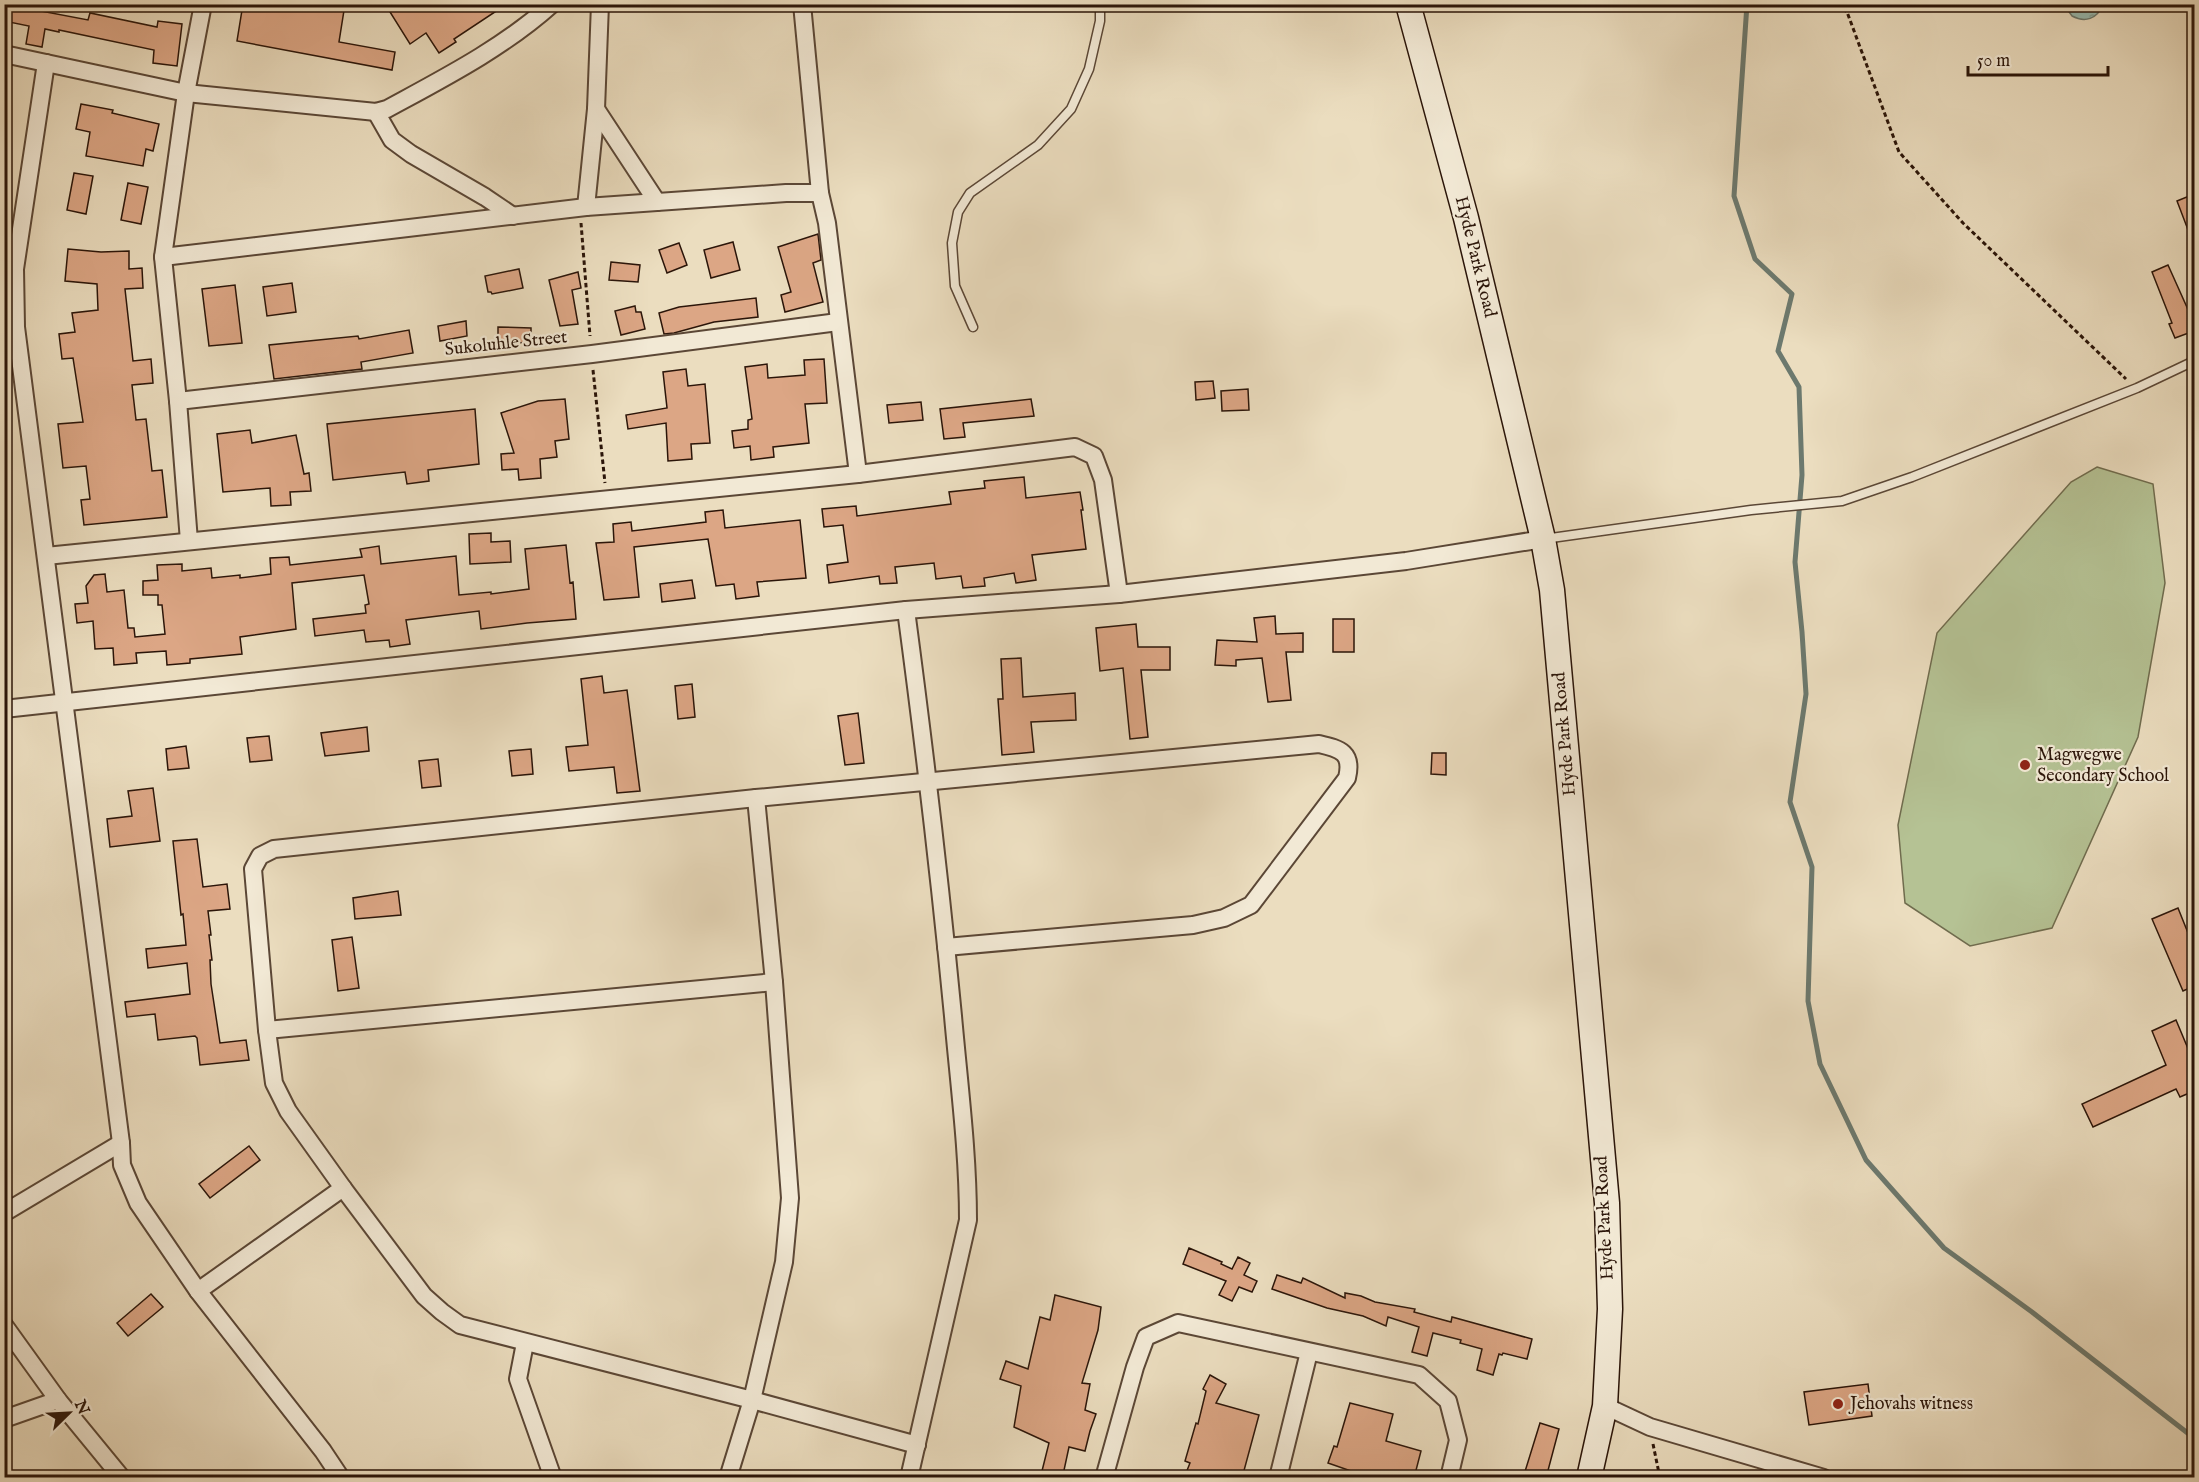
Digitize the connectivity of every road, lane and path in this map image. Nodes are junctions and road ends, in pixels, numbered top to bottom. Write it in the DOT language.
graph roads {
  1 [pos="203,4"];
  2 [pos="552,4"];
  3 [pos="600,4"];
  4 [pos="802,4"];
  5 [pos="1100,4"];
  6 [pos="1408,4"];
  7 [pos="1837,4"];
  8 [pos="4,54"];
  9 [pos="46,63"];
  10 [pos="186,93"];
  11 [pos="596,109"];
  12 [pos="376,112"];
  13 [pos="820,193"];
  14 [pos="657,202"];
  15 [pos="586,207"];
  16 [pos="513,216"];
  17 [pos="163,257"];
  18 [pos="838,322"];
  19 [pos="974,327"];
  20 [pos="2194,361"];
  21 [pos="2136,388"];
  22 [pos="178,401"];
  23 [pos="858,474"];
  24 [pos="1544,539"];
  25 [pos="189,541"];
  26 [pos="46,556"];
  27 [pos="1119,594"];
  28 [pos="906,610"];
  29 [pos="63,703"];
  30 [pos="4,709"];
  31 [pos="929,781"];
  32 [pos="756,798"];
  33 [pos="946,947"];
  34 [pos="774,982"];
  35 [pos="267,1030"];
  36 [pos="121,1143"];
  37 [pos="343,1188"];
  38 [pos="4,1213"];
  39 [pos="198,1291"];
  40 [pos="4,1325"];
  41 [pos="525,1343"];
  42 [pos="1309,1352"];
  43 [pos="752,1400"];
  44 [pos="58,1401"];
  45 [pos="1605,1406"];
  46 [pos="4,1419"];
  47 [pos="1650,1427"];
  48 [pos="917,1445"];
  49 [pos="122,1478"];
  50 [pos="341,1478"];
  51 [pos="553,1478"];
  52 [pos="728,1478"];
  53 [pos="909,1478"];
  54 [pos="1104,1478"];
  55 [pos="1278,1478"];
  56 [pos="1449,1478"];
  57 [pos="1589,1478"];
  58 [pos="1660,1478"];
  59 [pos="1824,1478"];
  1 -- 10 [label="street"];
  2 -- 12 [label="street"];
  3 -- 11 [label="street"];
  4 -- 13 [label="street"];
  5 -- 19 [label="lane"];
  6 -- 24 [label="street, Hyde Park Road"];
  7 -- 21 [label="path"];
  8 -- 9 [label="street"];
  9 -- 10 [label="street"];
  9 -- 26 [label="street"];
  10 -- 12 [label="street"];
  10 -- 17 [label="street"];
  11 -- 14 [label="street"];
  11 -- 15 [label="street"];
  12 -- 16 [label="street"];
  13 -- 14 [label="street"];
  13 -- 18 [label="street"];
  14 -- 15 [label="street"];
  15 -- 16 [label="street"];
  16 -- 17 [label="street"];
  17 -- 22 [label="street"];
  18 -- 22 [label="street, Sukoluhle Street"];
  18 -- 23 [label="street"];
  20 -- 21 [label="lane"];
  21 -- 24 [label="lane"];
  22 -- 25 [label="street"];
  23 -- 25 [label="street"];
  23 -- 27 [label="street"];
  24 -- 27 [label="street"];
  24 -- 45 [label="street, Hyde Park Road"];
  25 -- 26 [label="street"];
  26 -- 29 [label="street"];
  27 -- 28 [label="street"];
  28 -- 29 [label="street"];
  28 -- 31 [label="street"];
  29 -- 30 [label="street"];
  29 -- 36 [label="street"];
  31 -- 32 [label="street"];
  31 -- 33 [label="street"];
  31 -- 33 [label="street"];
  32 -- 34 [label="street"];
  32 -- 35 [label="street"];
  33 -- 48 [label="street"];
  34 -- 35 [label="street"];
  34 -- 43 [label="street"];
  35 -- 37 [label="street"];
  36 -- 38 [label="street"];
  36 -- 39 [label="street"];
  37 -- 39 [label="street"];
  37 -- 41 [label="street"];
  39 -- 50 [label="street"];
  40 -- 44 [label="street"];
  41 -- 43 [label="street"];
  41 -- 51 [label="street"];
  42 -- 54 [label="street"];
  42 -- 55 [label="street"];
  42 -- 56 [label="street"];
  43 -- 48 [label="street"];
  43 -- 52 [label="street"];
  44 -- 46 [label="street"];
  44 -- 49 [label="street"];
  45 -- 47 [label="street"];
  45 -- 57 [label="street, Hyde Park Road"];
  47 -- 58 [label="path"];
  47 -- 59 [label="street"];
  48 -- 53 [label="street"];
}
